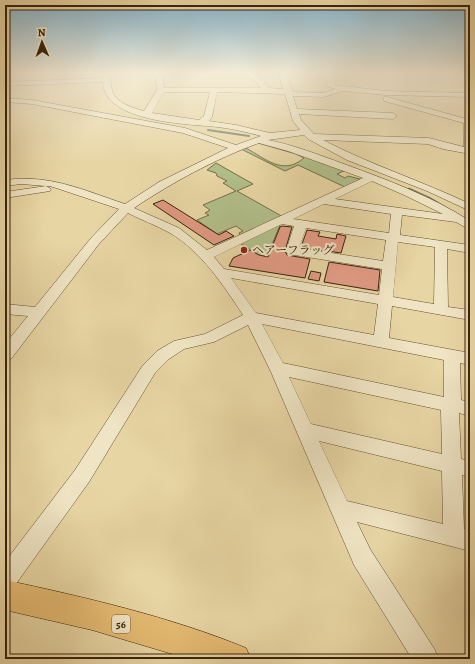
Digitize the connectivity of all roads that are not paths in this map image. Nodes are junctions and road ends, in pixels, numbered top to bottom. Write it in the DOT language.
graph roads {
  1 [pos="37,103"];
  2 [pos="121,103"];
  3 [pos="153,103"];
  4 [pos="211,103"];
  5 [pos="292,103"];
  6 [pos="389,103"];
  7 [pos="408,103"];
  8 [pos="294,111"];
  9 [pos="147,114"];
  10 [pos="396,122"];
  11 [pos="201,123"];
  12 [pos="308,134"];
  13 [pos="270,136"];
  14 [pos="405,139"];
  15 [pos="256,140"];
  16 [pos="236,148"];
  17 [pos="469,151"];
  18 [pos="371,178"];
  19 [pos="402,178"];
  20 [pos="5,183"];
  21 [pos="65,187"];
  22 [pos="5,195"];
  23 [pos="323,201"];
  24 [pos="126,208"];
  25 [pos="470,208"];
  26 [pos="397,211"];
  27 [pos="282,221"];
  28 [pos="467,221"];
  29 [pos="301,224"];
  30 [pos="393,237"];
  31 [pos="440,244"];
  32 [pos="470,249"];
  33 [pos="205,256"];
  34 [pos="389,266"];
  35 [pos="218,272"];
  36 [pos="386,301"];
  37 [pos="5,309"];
  38 [pos="441,310"];
  39 [pos="40,312"];
  40 [pos="470,316"];
  41 [pos="251,317"];
  42 [pos="381,342"];
  43 [pos="5,355"];
  44 [pos="452,355"];
  45 [pos="470,359"];
  46 [pos="276,368"];
  47 [pos="452,405"];
  48 [pos="470,409"];
  49 [pos="304,430"];
  50 [pos="461,466"];
  51 [pos="339,508"];
  52 [pos="462,539"];
  53 [pos="5,580"];
  54 [pos="5,595"];
  55 [pos="235,659"];
  56 [pos="426,659"];
  1 -- 16 [label="street"];
  2 -- 9 [label="street"];
  3 -- 9 [label="street"];
  4 -- 11 [label="street"];
  5 -- 8 [label="street"];
  6 -- 10 [label="street"];
  7 -- 17 [label="street"];
  8 -- 10 [label="street"];
  8 -- 12 [label="street"];
  9 -- 11 [label="street"];
  10 -- 14 [label="street"];
  11 -- 13 [label="street"];
  12 -- 13 [label="street"];
  12 -- 14 [label="street"];
  12 -- 19 [label="street"];
  13 -- 15 [label="street"];
  14 -- 17 [label="street"];
  15 -- 16 [label="street"];
  15 -- 18 [label="street"];
  16 -- 24 [label="street"];
  18 -- 23 [label="street"];
  18 -- 28 [label="street"];
  19 -- 25 [label="street"];
  19 -- 28 [label="street"];
  20 -- 21 [label="street"];
  21 -- 22 [label="street"];
  21 -- 24 [label="street"];
  23 -- 26 [label="street"];
  23 -- 27 [label="street"];
  24 -- 33 [label="street"];
  24 -- 39 [label="street"];
  26 -- 28 [label="street"];
  26 -- 30 [label="street"];
  27 -- 29 [label="street"];
  27 -- 33 [label="street"];
  29 -- 30 [label="street"];
  29 -- 34 [label="street"];
  30 -- 31 [label="street"];
  30 -- 34 [label="street"];
  31 -- 32 [label="street"];
  31 -- 38 [label="street"];
  33 -- 35 [label="street"];
  34 -- 36 [label="street"];
  35 -- 36 [label="street"];
  35 -- 41 [label="street"];
  36 -- 38 [label="street"];
  36 -- 42 [label="street"];
  37 -- 39 [label="street"];
  38 -- 40 [label="street"];
  39 -- 43 [label="street"];
  41 -- 42 [label="street"];
  41 -- 46 [label="street"];
  41 -- 53 [label="street"];
  42 -- 44 [label="street"];
  44 -- 45 [label="street"];
  44 -- 47 [label="street"];
  46 -- 47 [label="street"];
  46 -- 49 [label="street"];
  47 -- 48 [label="street"];
  47 -- 50 [label="street"];
  49 -- 50 [label="street"];
  49 -- 51 [label="street"];
  50 -- 52 [label="street"];
  51 -- 52 [label="street"];
  51 -- 56 [label="street"];
  54 -- 55 [label="main road, 56"];
}
